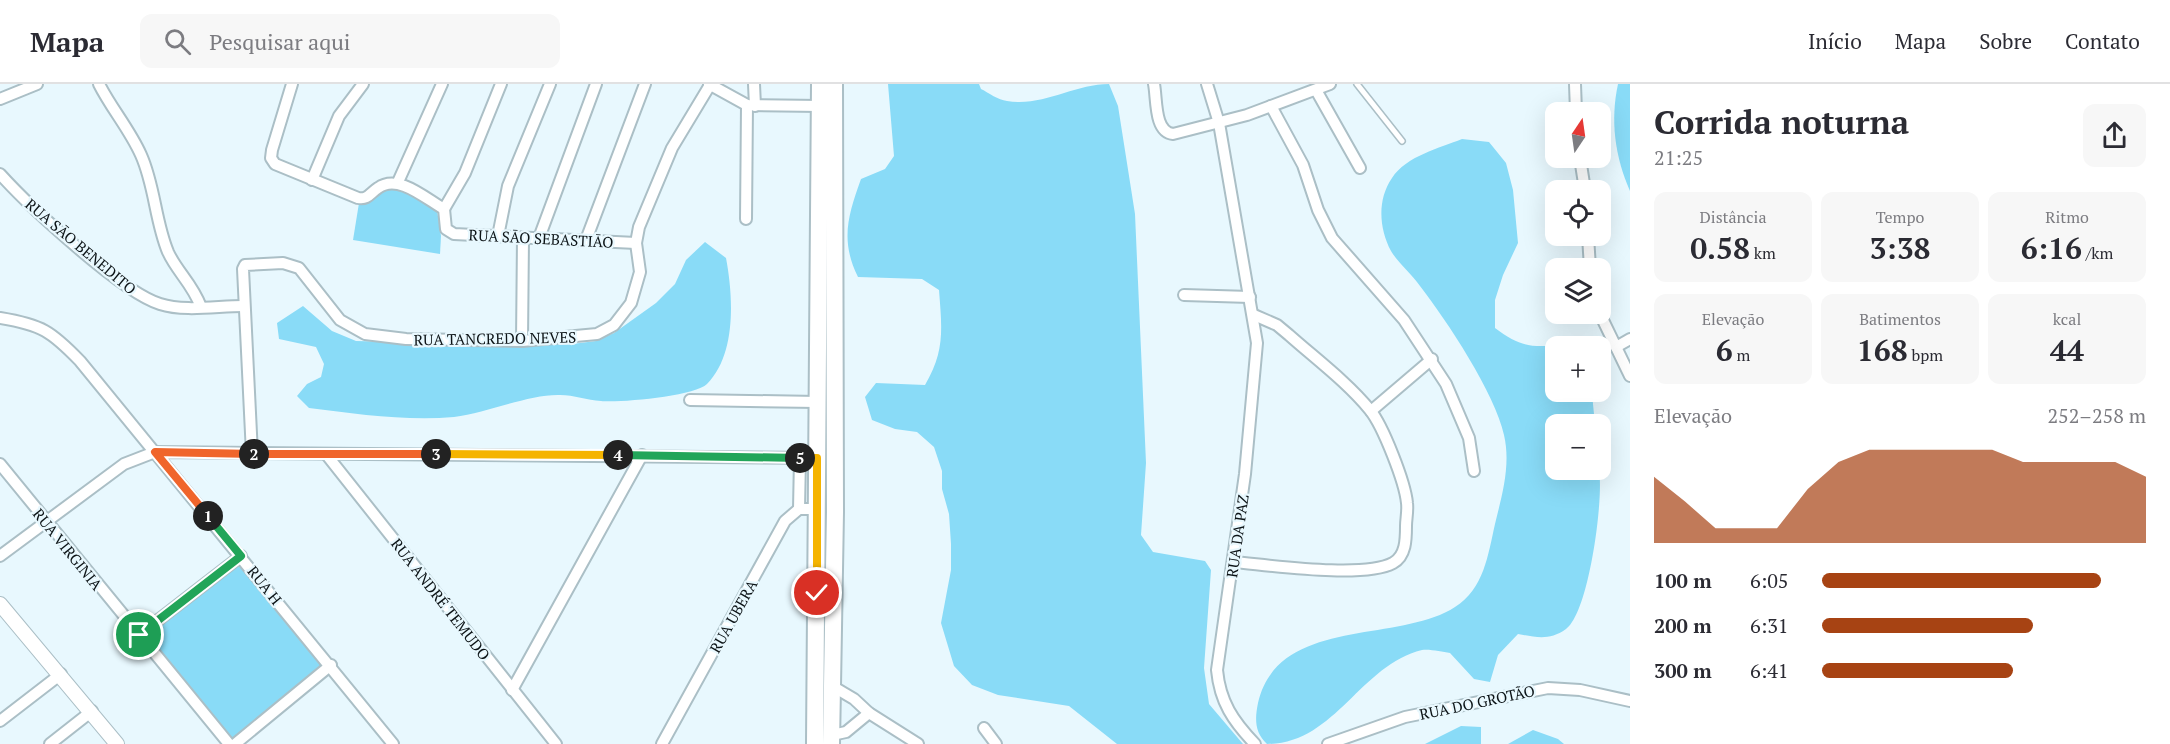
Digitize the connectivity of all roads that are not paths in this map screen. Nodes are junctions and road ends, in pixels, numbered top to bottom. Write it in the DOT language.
graph roads {
  1 [pos="37,84"];
  2 [pos="99,84"];
  3 [pos="292,84"];
  4 [pos="363,84"];
  5 [pos="442,84"];
  6 [pos="501,84"];
  7 [pos="550,84"];
  8 [pos="596,84"];
  9 [pos="645,84"];
  10 [pos="709,84"];
  11 [pos="754,84"];
  12 [pos="820,84"];
  13 [pos="834,84"];
  14 [pos="1154,84"];
  15 [pos="1208,84"];
  16 [pos="1330,84"];
  17 [pos="1357,84"];
  18 [pos="1575,84"];
  19 [pos="1316,90"];
  20 [pos="0,99"];
  21 [pos="1576,102"];
  22 [pos="751,105"];
  23 [pos="820,106"];
  24 [pos="1271,106"];
  25 [pos="1219,123"];
  26 [pos="1402,141"];
  27 [pos="1360,168"];
  28 [pos="0,174"];
  29 [pos="312,180"];
  30 [pos="398,182"];
  31 [pos="444,209"];
  32 [pos="746,219"];
  33 [pos="498,236"];
  34 [pos="523,238"];
  35 [pos="539,238"];
  36 [pos="586,240"];
  37 [pos="636,243"];
  38 [pos="1184,295"];
  39 [pos="1250,297"];
  40 [pos="243,306"];
  41 [pos="201,307"];
  42 [pos="1254,315"];
  43 [pos="0,318"];
  44 [pos="1605,324"];
  45 [pos="1630,339"];
  46 [pos="522,341"];
  47 [pos="1616,347"];
  48 [pos="1432,359"];
  49 [pos="1630,376"];
  50 [pos="690,400"];
  51 [pos="818,402"];
  52 [pos="1371,411"];
  53 [pos="155,452"];
  54 [pos="252,454"];
  55 [pos="326,454"];
  56 [pos="642,455"];
  57 [pos="808,458"];
  58 [pos="0,464"];
  59 [pos="1474,471"];
  60 [pos="799,509"];
  61 [pos="818,509"];
  62 [pos="46,522"];
  63 [pos="0,556"];
  64 [pos="241,556"];
  65 [pos="1233,562"];
  66 [pos="0,604"];
  67 [pos="139,635"];
  68 [pos="331,665"];
  69 [pos="61,674"];
  70 [pos="832,686"];
  71 [pos="512,690"];
  72 [pos="1630,701"];
  73 [pos="92,711"];
  74 [pos="869,713"];
  75 [pos="0,721"];
  76 [pos="984,728"];
  77 [pos="832,740"];
  78 [pos="50,744"];
  79 [pos="117,744"];
  80 [pos="229,744"];
  81 [pos="235,744"];
  82 [pos="393,744"];
  83 [pos="556,744"];
  84 [pos="662,744"];
  85 [pos="815,744"];
  86 [pos="918,744"];
  87 [pos="996,744"];
  88 [pos="1255,744"];
  89 [pos="1328,744"];
  1 -- 20 [label="street"];
  2 -- 41 [label="street"];
  3 -- 29 [label="street"];
  4 -- 29 [label="street"];
  5 -- 30 [label="street"];
  6 -- 31 [label="street"];
  7 -- 33 [label="street"];
  8 -- 35 [label="street"];
  9 -- 36 [label="street"];
  10 -- 22 [label="street"];
  10 -- 37 [label="street, RUA TANCREDO NEVES"];
  11 -- 22 [label="street"];
  12 -- 23 [label="main road"];
  13 -- 70 [label="main road"];
  14 -- 25 [label="street"];
  15 -- 25 [label="street, RUA DA PAZ"];
  16 -- 19 [label="street"];
  17 -- 26 [label="lane"];
  18 -- 21 [label="street"];
  19 -- 24 [label="street"];
  19 -- 27 [label="street"];
  22 -- 23 [label="street"];
  22 -- 32 [label="street"];
  23 -- 51 [label="main road"];
  24 -- 25 [label="street"];
  24 -- 48 [label="street"];
  25 -- 39 [label="street, RUA DA PAZ"];
  28 -- 41 [label="street, RUA SĀO BENEDITO"];
  29 -- 30 [label="street"];
  30 -- 31 [label="street"];
  31 -- 33 [label="street, RUA SĀO SEBASTIĀO"];
  33 -- 34 [label="street, RUA SĀO SEBASTIĀO"];
  34 -- 35 [label="street, RUA SĀO SEBASTIĀO"];
  34 -- 46 [label="street"];
  35 -- 36 [label="street, RUA SĀO SEBASTIĀO"];
  36 -- 37 [label="street, RUA SĀO SEBASTIĀO"];
  37 -- 46 [label="street, RUA TANCREDO NEVES"];
  38 -- 39 [label="street"];
  39 -- 42 [label="street, RUA DA PAZ"];
  40 -- 41 [label="street, RUA SĀO BENEDITO"];
  40 -- 46 [label="street, RUA TANCREDO NEVES"];
  40 -- 54 [label="street"];
  42 -- 52 [label="street"];
  42 -- 65 [label="street, RUA DA PAZ"];
  43 -- 53 [label="street, RUA H"];
  44 -- 47 [label="street"];
  45 -- 47 [label="street"];
  47 -- 49 [label="street"];
  48 -- 52 [label="street"];
  48 -- 59 [label="street"];
  50 -- 51 [label="street"];
  51 -- 57 [label="main road"];
  52 -- 65 [label="street"];
  53 -- 54 [label="street"];
  53 -- 62 [label="street"];
  53 -- 64 [label="street, RUA H"];
  54 -- 55 [label="street"];
  55 -- 56 [label="street"];
  55 -- 71 [label="street, RUA ANDRÉ TEMUDO"];
  56 -- 57 [label="street"];
  56 -- 71 [label="street"];
  57 -- 60 [label="street"];
  57 -- 61 [label="main road"];
  58 -- 62 [label="street, RUA VIRGINIA"];
  60 -- 61 [label="street"];
  60 -- 84 [label="street, RUA UBERA"];
  61 -- 85 [label="main road"];
  62 -- 63 [label="street"];
  62 -- 67 [label="street, RUA VIRGINIA"];
  64 -- 67 [label="street"];
  64 -- 68 [label="street, RUA H"];
  65 -- 88 [label="street, RUA DA PAZ"];
  66 -- 69 [label="main road"];
  67 -- 80 [label="street, RUA VIRGINIA"];
  68 -- 81 [label="street"];
  68 -- 82 [label="street, RUA H"];
  69 -- 73 [label="main road"];
  69 -- 75 [label="street"];
  70 -- 74 [label="street"];
  70 -- 77 [label="main road"];
  71 -- 83 [label="street, RUA ANDRÉ TEMUDO"];
  72 -- 89 [label="street, RUA DO GROTÃO"];
  73 -- 78 [label="street"];
  73 -- 79 [label="main road"];
  74 -- 77 [label="street"];
  74 -- 86 [label="street"];
  76 -- 87 [label="street"];
}
